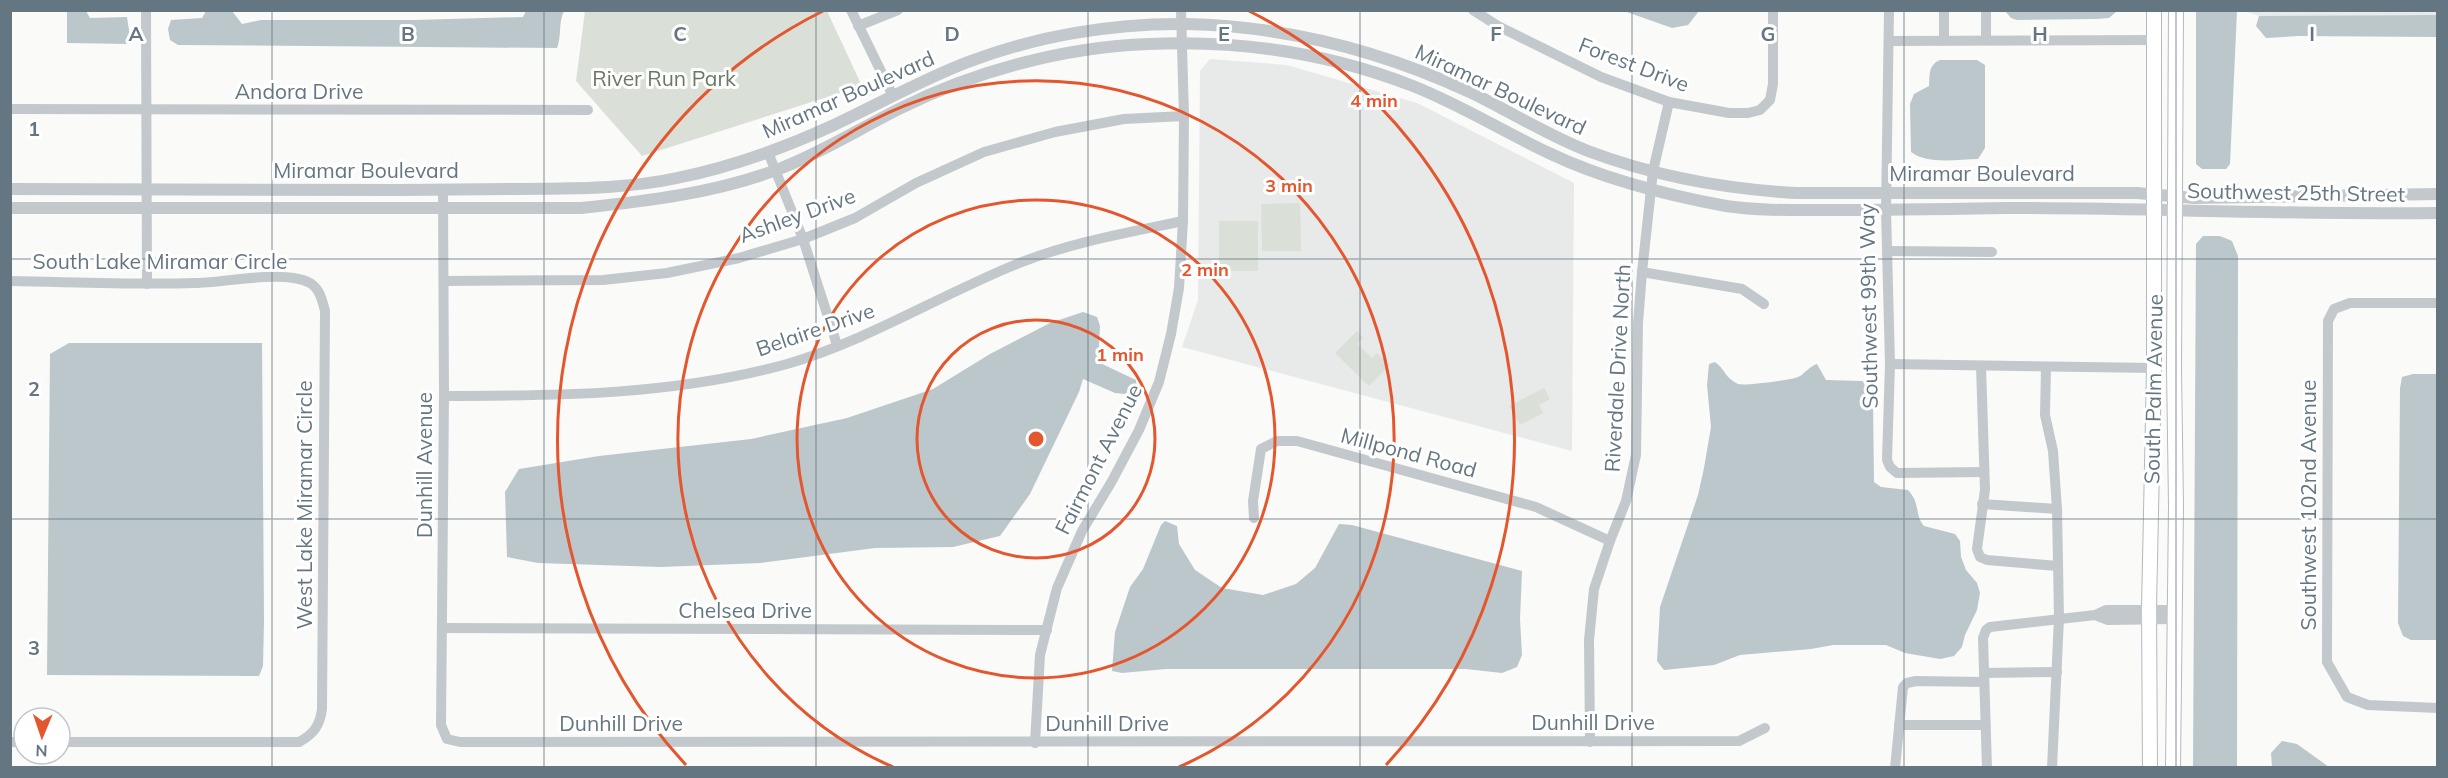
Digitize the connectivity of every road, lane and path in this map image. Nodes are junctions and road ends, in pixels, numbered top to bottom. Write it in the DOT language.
graph roads {
  1 [pos="146,10"];
  2 [pos="851,10"];
  3 [pos="898,10"];
  4 [pos="1181,10"];
  5 [pos="1473,10"];
  6 [pos="1773,10"];
  7 [pos="1889,10"];
  8 [pos="1944,10"];
  9 [pos="1986,10"];
  10 [pos="2154,10"];
  11 [pos="2176,10"];
  12 [pos="1181,24"];
  13 [pos="858,26"];
  14 [pos="1944,40"];
  15 [pos="1986,40"];
  16 [pos="2154,40"];
  17 [pos="1889,41"];
  18 [pos="1182,43"];
  19 [pos="892,94"];
  20 [pos="1669,102"];
  21 [pos="10,109"];
  22 [pos="588,110"];
  23 [pos="147,111"];
  24 [pos="1184,116"];
  25 [pos="768,152"];
  26 [pos="775,171"];
  27 [pos="1653,171"];
  28 [pos="10,189"];
  29 [pos="146,189"];
  30 [pos="443,190"];
  31 [pos="1651,190"];
  32 [pos="1886,192"];
  33 [pos="2438,194"];
  34 [pos="2154,195"];
  35 [pos="2175,203"];
  36 [pos="146,207"];
  37 [pos="10,208"];
  38 [pos="443,208"];
  39 [pos="2155,209"];
  40 [pos="1886,210"];
  41 [pos="2438,213"];
  42 [pos="1183,221"];
  43 [pos="803,239"];
  44 [pos="1888,251"];
  45 [pos="1992,252"];
  46 [pos="1642,272"];
  47 [pos="10,281"];
  48 [pos="444,281"];
  49 [pos="147,284"];
  50 [pos="310,284"];
  51 [pos="2438,303"];
  52 [pos="1764,304"];
  53 [pos="837,345"];
  54 [pos="1890,364"];
  55 [pos="1981,366"];
  56 [pos="2046,367"];
  57 [pos="2154,368"];
  58 [pos="444,396"];
  59 [pos="1984,472"];
  60 [pos="1982,504"];
  61 [pos="2057,509"];
  62 [pos="1254,518"];
  63 [pos="1610,541"];
  64 [pos="2057,566"];
  65 [pos="2148,614"];
  66 [pos="2175,614"];
  67 [pos="2059,618"];
  68 [pos="442,628"];
  69 [pos="1047,630"];
  70 [pos="2057,672"];
  71 [pos="1984,678"];
  72 [pos="2438,708"];
  73 [pos="1985,724"];
  74 [pos="1899,725"];
  75 [pos="1765,728"];
  76 [pos="447,739"];
  77 [pos="72,742"];
  78 [pos="1590,742"];
  79 [pos="1035,743"];
  80 [pos="1895,768"];
  81 [pos="1987,768"];
  82 [pos="2052,768"];
  83 [pos="2150,768"];
  84 [pos="2173,768"];
  1 -- 23 [label="street"];
  2 -- 13 [label="street"];
  3 -- 13 [label="street"];
  4 -- 12 [label="street, Fairmont Avenue"];
  5 -- 20 [label="street, Forest Drive"];
  6 -- 20 [label="street, Forest Drive"];
  7 -- 17 [label="street, Southwest 99th Way"];
  8 -- 14 [label="street"];
  9 -- 15 [label="street"];
  10 -- 16 [label="main road, South Palm Avenue"];
  11 -- 35 [label="main road, South Palm Avenue"];
  12 -- 18 [label="street, Fairmont Avenue"];
  12 -- 19 [label="street, Miramar Boulevard"];
  12 -- 27 [label="street, Miramar Boulevard"];
  13 -- 19 [label="street"];
  14 -- 15 [label="street"];
  14 -- 17 [label="street"];
  15 -- 16 [label="street"];
  16 -- 34 [label="main road, South Palm Avenue"];
  17 -- 32 [label="street, Southwest 99th Way"];
  18 -- 24 [label="street, Fairmont Avenue"];
  18 -- 26 [label="street, Miramar Boulevard"];
  18 -- 31 [label="street, Miramar Boulevard"];
  19 -- 25 [label="street, Miramar Boulevard"];
  20 -- 27 [label="street, Riverdale Drive North"];
  21 -- 23 [label="street, Andora Drive"];
  22 -- 23 [label="street, Andora Drive"];
  23 -- 29 [label="street"];
  24 -- 42 [label="street, Fairmont Avenue"];
  24 -- 43 [label="street, Ashley Drive"];
  25 -- 26 [label="street"];
  25 -- 30 [label="street, Miramar Boulevard"];
  26 -- 38 [label="street, Miramar Boulevard"];
  26 -- 43 [label="street"];
  27 -- 31 [label="street, Riverdale Drive North"];
  27 -- 32 [label="street, Miramar Boulevard"];
  28 -- 29 [label="street, Miramar Boulevard"];
  29 -- 30 [label="street, Miramar Boulevard"];
  29 -- 36 [label="street"];
  30 -- 38 [label="street, Dunhill Avenue"];
  31 -- 40 [label="street, Miramar Boulevard"];
  31 -- 46 [label="street, Riverdale Drive North"];
  32 -- 34 [label="street, Miramar Boulevard"];
  32 -- 40 [label="street, Southwest 99th Way"];
  33 -- 35 [label="street, Southwest 25th Street"];
  34 -- 35 [label="street, Miramar Boulevard"];
  34 -- 39 [label="main road, South Palm Avenue"];
  35 -- 39 [label="street, Southwest 25th Street"];
  35 -- 41 [label="street, Southwest 25th Street"];
  35 -- 66 [label="main road, South Palm Avenue"];
  36 -- 37 [label="street, Miramar Boulevard"];
  36 -- 38 [label="street, Miramar Boulevard"];
  36 -- 49 [label="street"];
  38 -- 48 [label="street, Dunhill Avenue"];
  39 -- 40 [label="street, Miramar Boulevard"];
  39 -- 57 [label="main road, South Palm Avenue"];
  40 -- 44 [label="street, Southwest 99th Way"];
  42 -- 53 [label="street, Belaire Drive"];
  42 -- 69 [label="street, Fairmont Avenue"];
  43 -- 48 [label="street, Ashley Drive"];
  43 -- 53 [label="street"];
  44 -- 45 [label="street"];
  44 -- 54 [label="street, Southwest 99th Way"];
  46 -- 52 [label="street"];
  46 -- 63 [label="street, Riverdale Drive North"];
  47 -- 49 [label="street, South Lake Miramar Circle"];
  48 -- 58 [label="street, Dunhill Avenue"];
  49 -- 50 [label="street, South Lake Miramar Circle"];
  50 -- 77 [label="street, West Lake Miramar Circle"];
  51 -- 72 [label="street, Southwest 102nd Avenue"];
  53 -- 58 [label="street, Belaire Drive"];
  54 -- 55 [label="street"];
  54 -- 59 [label="street, Southwest 99th Way"];
  55 -- 56 [label="street"];
  55 -- 59 [label="street"];
  56 -- 57 [label="street"];
  56 -- 61 [label="street"];
  57 -- 65 [label="main road, South Palm Avenue"];
  58 -- 68 [label="street, Dunhill Avenue"];
  59 -- 60 [label="street"];
  60 -- 61 [label="street"];
  60 -- 64 [label="street"];
  61 -- 64 [label="street"];
  62 -- 63 [label="street, Millpond Road"];
  63 -- 78 [label="street, Riverdale Drive North"];
  64 -- 67 [label="street"];
  65 -- 66 [label="street"];
  65 -- 67 [label="street"];
  65 -- 83 [label="main road, South Palm Avenue"];
  66 -- 84 [label="main road, South Palm Avenue"];
  67 -- 70 [label="street"];
  67 -- 71 [label="street"];
  68 -- 69 [label="street, Chelsea Drive"];
  68 -- 76 [label="street, Dunhill Avenue"];
  69 -- 79 [label="street, Fairmont Avenue"];
  70 -- 71 [label="street"];
  70 -- 82 [label="street"];
  71 -- 73 [label="street"];
  71 -- 74 [label="street"];
  73 -- 74 [label="street"];
  73 -- 81 [label="street"];
  74 -- 80 [label="street"];
  75 -- 78 [label="street, Dunhill Drive"];
  76 -- 79 [label="street, Dunhill Drive"];
  78 -- 79 [label="street, Dunhill Drive"];
}
